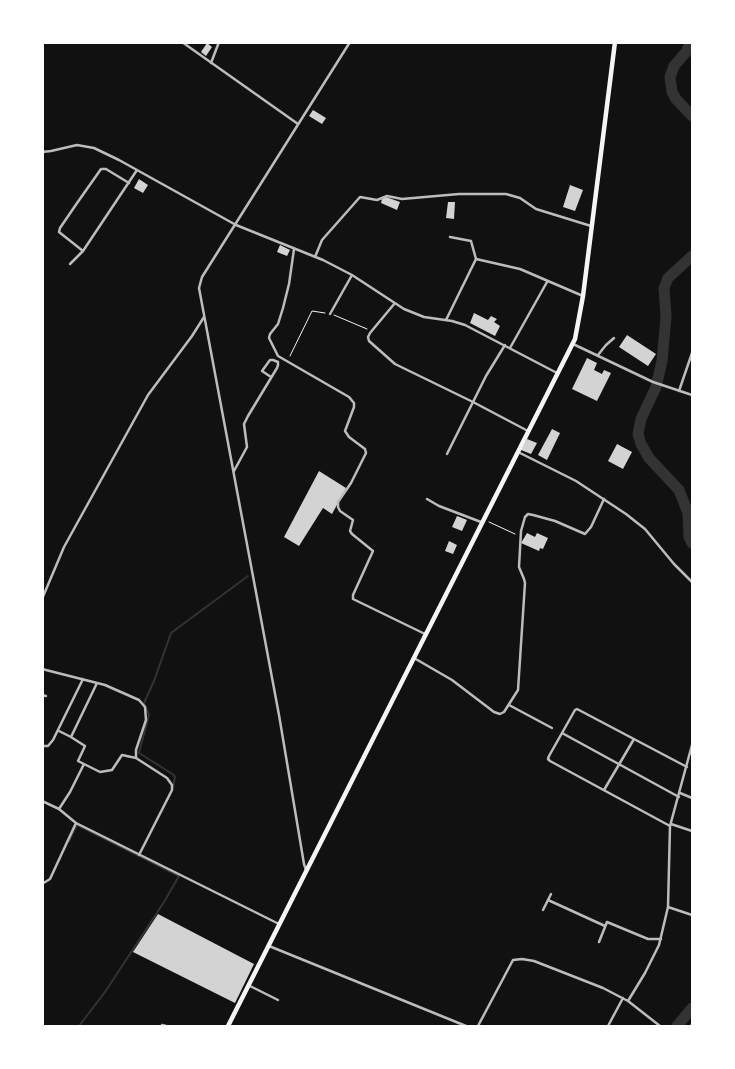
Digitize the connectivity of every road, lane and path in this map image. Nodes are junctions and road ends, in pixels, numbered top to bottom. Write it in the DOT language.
graph roads {
  1 [pos="182,42"];
  2 [pos="218,42"];
  3 [pos="350,42"];
  4 [pos="615,42"];
  5 [pos="210,63"];
  6 [pos="298,124"];
  7 [pos="42,152"];
  8 [pos="137,170"];
  9 [pos="129,183"];
  10 [pos="236,225"];
  11 [pos="592,226"];
  12 [pos="450,237"];
  13 [pos="294,249"];
  14 [pos="84,251"];
  15 [pos="314,257"];
  16 [pos="476,259"];
  17 [pos="70,264"];
  18 [pos="352,275"];
  19 [pos="547,282"];
  20 [pos="582,296"];
  21 [pos="395,303"];
  22 [pos="330,314"];
  23 [pos="204,317"];
  24 [pos="446,320"];
  25 [pos="372,331"];
  26 [pos="614,338"];
  27 [pos="573,344"];
  28 [pos="505,346"];
  29 [pos="510,348"];
  30 [pos="692,353"];
  31 [pos="598,355"];
  32 [pos="287,361"];
  33 [pos="558,373"];
  34 [pos="271,377"];
  35 [pos="679,391"];
  36 [pos="692,395"];
  37 [pos="473,402"];
  38 [pos="528,431"];
  39 [pos="518,452"];
  40 [pos="447,454"];
  41 [pos="233,473"];
  42 [pos="427,499"];
  43 [pos="604,499"];
  44 [pos="483,522"];
  45 [pos="521,537"];
  46 [pos="692,582"];
  47 [pos="42,599"];
  48 [pos="426,635"];
  49 [pos="414,658"];
  50 [pos="42,669"];
  51 [pos="83,679"];
  52 [pos="97,683"];
  53 [pos="509,705"];
  54 [pos="552,728"];
  55 [pos="58,731"];
  56 [pos="562,733"];
  57 [pos="71,737"];
  58 [pos="634,739"];
  59 [pos="692,745"];
  60 [pos="42,746"];
  61 [pos="136,758"];
  62 [pos="691,762"];
  63 [pos="84,764"];
  64 [pos="619,764"];
  65 [pos="687,767"];
  66 [pos="604,790"];
  67 [pos="680,795"];
  68 [pos="692,798"];
  69 [pos="42,801"];
  70 [pos="60,809"];
  71 [pos="76,823"];
  72 [pos="671,825"];
  73 [pos="692,831"];
  74 [pos="139,855"];
  75 [pos="307,870"];
  76 [pos="42,884"];
  77 [pos="551,894"];
  78 [pos="548,900"];
  79 [pos="668,907"];
  80 [pos="543,910"];
  81 [pos="692,915"];
  82 [pos="280,925"];
  83 [pos="605,926"];
  84 [pos="660,939"];
  85 [pos="599,942"];
  86 [pos="269,946"];
  87 [pos="250,986"];
  88 [pos="623,998"];
  89 [pos="278,1000"];
  90 [pos="628,1001"];
  91 [pos="162,1024"];
  92 [pos="166,1026"];
  93 [pos="228,1026"];
  94 [pos="466,1026"];
  95 [pos="478,1026"];
  96 [pos="608,1026"];
  97 [pos="660,1026"];
  1 -- 5 [label="street"];
  2 -- 5 [label="street"];
  3 -- 6 [label="street"];
  4 -- 11 [label="main road"];
  5 -- 6 [label="street"];
  6 -- 10 [label="street"];
  7 -- 8 [label="street"];
  8 -- 9 [label="street"];
  8 -- 10 [label="street"];
  9 -- 14 [label="street"];
  9 -- 14 [label="street"];
  10 -- 13 [label="street"];
  10 -- 23 [label="street"];
  11 -- 15 [label="street"];
  11 -- 20 [label="main road"];
  12 -- 16 [label="street"];
  13 -- 15 [label="street"];
  13 -- 32 [label="street"];
  14 -- 17 [label="street"];
  15 -- 18 [label="street"];
  16 -- 19 [label="street"];
  16 -- 24 [label="street"];
  18 -- 21 [label="street"];
  18 -- 22 [label="street"];
  19 -- 20 [label="street"];
  19 -- 29 [label="street"];
  20 -- 27 [label="main road"];
  21 -- 24 [label="street"];
  21 -- 25 [label="street"];
  22 -- 25 [label="path"];
  22 -- 32 [label="path"];
  23 -- 41 [label="street"];
  23 -- 47 [label="street"];
  24 -- 28 [label="street"];
  25 -- 37 [label="street"];
  26 -- 31 [label="street"];
  27 -- 31 [label="street"];
  27 -- 33 [label="main road"];
  28 -- 29 [label="street"];
  28 -- 37 [label="street"];
  29 -- 33 [label="street"];
  30 -- 35 [label="street"];
  31 -- 35 [label="street"];
  32 -- 48 [label="street"];
  33 -- 38 [label="main road"];
  34 -- 34 [label="street"];
  34 -- 41 [label="street"];
  35 -- 36 [label="street"];
  37 -- 38 [label="street"];
  37 -- 40 [label="street"];
  38 -- 39 [label="main road"];
  39 -- 43 [label="street"];
  39 -- 44 [label="main road"];
  41 -- 75 [label="street"];
  42 -- 44 [label="street"];
  43 -- 45 [label="street"];
  43 -- 46 [label="street"];
  44 -- 45 [label="path"];
  44 -- 48 [label="main road"];
  45 -- 53 [label="street"];
  48 -- 49 [label="main road"];
  49 -- 53 [label="street"];
  49 -- 75 [label="main road"];
  50 -- 51 [label="street"];
  51 -- 52 [label="street"];
  51 -- 55 [label="street"];
  52 -- 57 [label="street"];
  52 -- 61 [label="street"];
  53 -- 54 [label="street"];
  55 -- 57 [label="street"];
  55 -- 60 [label="street"];
  56 -- 58 [label="street"];
  56 -- 64 [label="street"];
  56 -- 66 [label="street"];
  57 -- 63 [label="street"];
  58 -- 64 [label="street"];
  58 -- 65 [label="street"];
  59 -- 62 [label="street"];
  61 -- 63 [label="street"];
  61 -- 74 [label="street"];
  62 -- 65 [label="street"];
  63 -- 70 [label="street"];
  64 -- 66 [label="street"];
  64 -- 67 [label="street"];
  65 -- 67 [label="street"];
  66 -- 72 [label="street"];
  67 -- 68 [label="street"];
  67 -- 72 [label="street"];
  69 -- 70 [label="street"];
  70 -- 71 [label="street"];
  71 -- 74 [label="street"];
  71 -- 76 [label="street"];
  72 -- 73 [label="street"];
  72 -- 79 [label="street"];
  74 -- 82 [label="street"];
  75 -- 82 [label="main road"];
  77 -- 78 [label="street"];
  78 -- 80 [label="street"];
  78 -- 83 [label="street"];
  79 -- 81 [label="street"];
  79 -- 84 [label="street"];
  82 -- 86 [label="main road"];
  83 -- 84 [label="street"];
  83 -- 85 [label="street"];
  84 -- 90 [label="street"];
  86 -- 87 [label="main road"];
  86 -- 94 [label="street"];
  87 -- 89 [label="street"];
  87 -- 93 [label="main road"];
  88 -- 90 [label="street"];
  88 -- 95 [label="street"];
  88 -- 96 [label="street"];
  90 -- 97 [label="street"];
  91 -- 92 [label="street"];
}
